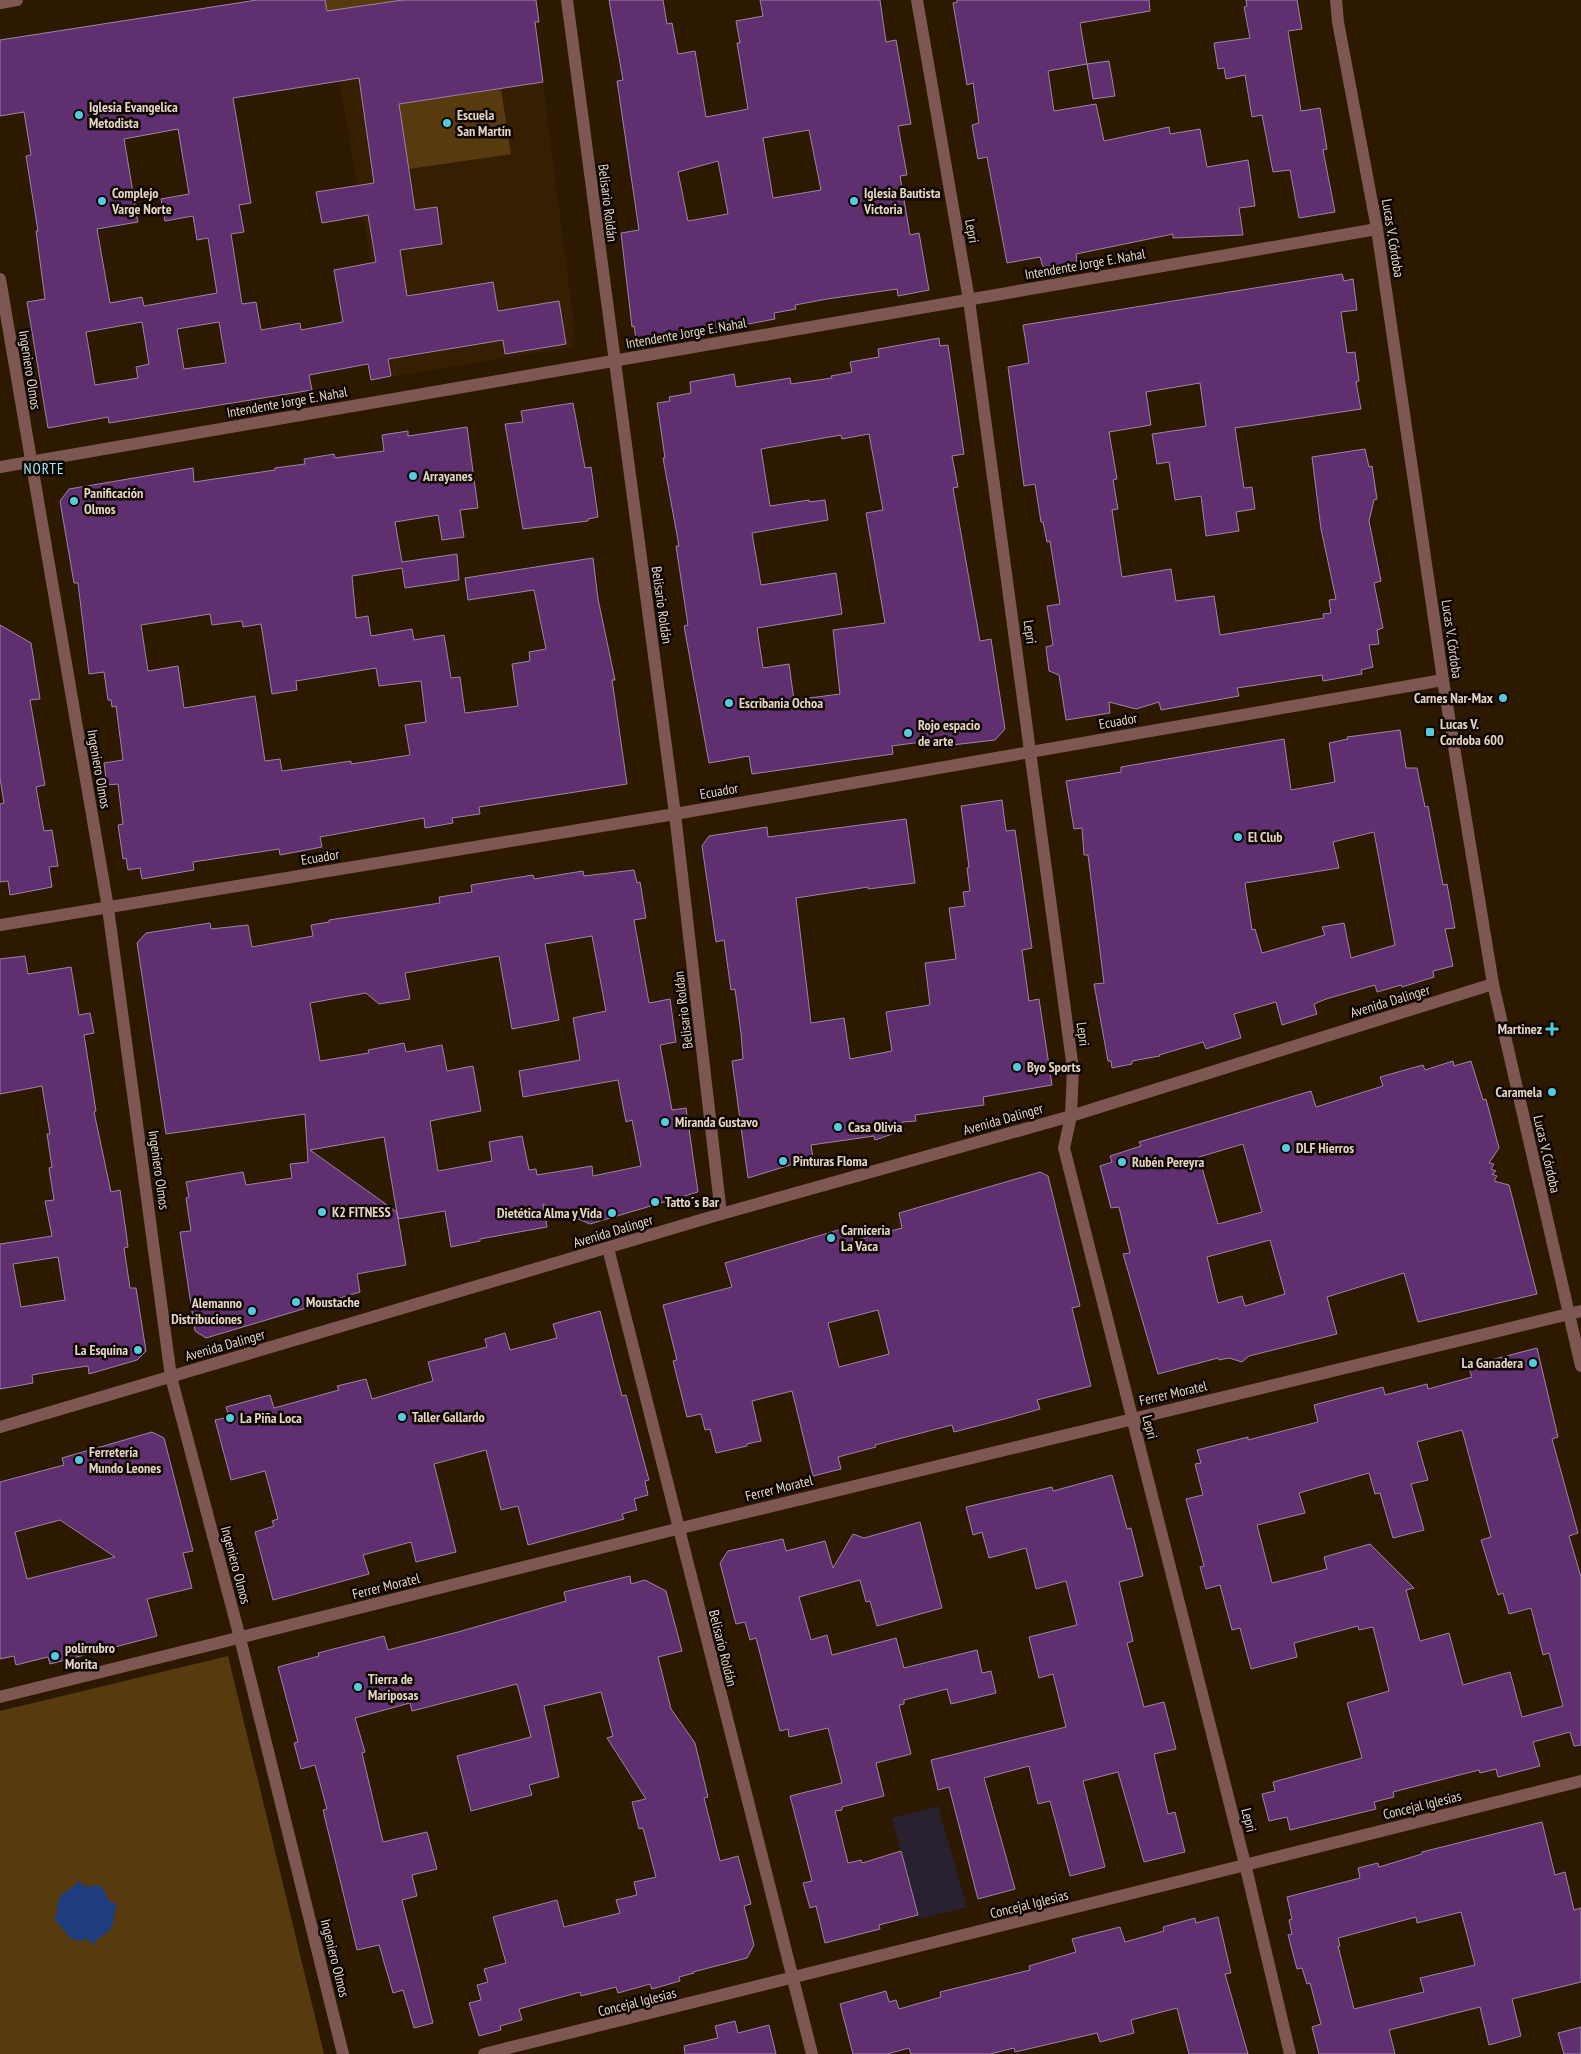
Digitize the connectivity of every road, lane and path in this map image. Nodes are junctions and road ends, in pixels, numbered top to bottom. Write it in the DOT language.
graph roads {
  1 [pos="16,0"];
  2 [pos="567,0"];
  3 [pos="916,0"];
  4 [pos="1336,0"];
  5 [pos="0,3"];
  6 [pos="1377,229"];
  7 [pos="0,279"];
  8 [pos="969,300"];
  9 [pos="614,361"];
  10 [pos="30,462"];
  11 [pos="0,467"];
  12 [pos="1443,680"];
  13 [pos="1031,752"];
  14 [pos="675,814"];
  15 [pos="108,908"];
  16 [pos="0,925"];
  17 [pos="1493,984"];
  18 [pos="1071,1116"];
  19 [pos="722,1214"];
  20 [pos="608,1248"];
  21 [pos="1581,1312"];
  22 [pos="1567,1314"];
  23 [pos="1581,1366"];
  24 [pos="171,1376"];
  25 [pos="1132,1418"];
  26 [pos="0,1428"];
  27 [pos="677,1529"];
  28 [pos="240,1638"];
  29 [pos="0,1697"];
  30 [pos="1581,1781"];
  31 [pos="1245,1864"];
  32 [pos="793,1980"];
  33 [pos="343,2054"];
  34 [pos="484,2054"];
  35 [pos="812,2054"];
  36 [pos="1290,2054"];
  1 -- 5 [label="street"];
  2 -- 9 [label="street, Belisario Roldán"];
  3 -- 8 [label="street, Lepri"];
  4 -- 6 [label="street, Lucas V. Córdoba"];
  6 -- 8 [label="street, Intendente Jorge E. Nahal"];
  6 -- 12 [label="street, Lucas V. Córdoba"];
  7 -- 10 [label="street, Ingeniero Olmos"];
  8 -- 9 [label="street, Intendente Jorge E. Nahal"];
  8 -- 13 [label="street, Lepri"];
  9 -- 10 [label="street, Intendente Jorge E. Nahal"];
  9 -- 14 [label="street, Belisario Roldán"];
  10 -- 11 [label="street, Intendente Jorge E. Nahal"];
  10 -- 15 [label="street, Ingeniero Olmos"];
  12 -- 13 [label="street, Ecuador"];
  12 -- 17 [label="street, Lucas V. Córdoba"];
  13 -- 14 [label="street, Ecuador"];
  13 -- 18 [label="street, Lepri"];
  14 -- 15 [label="street, Ecuador"];
  14 -- 19 [label="street, Belisario Roldán"];
  15 -- 16 [label="street, Ecuador"];
  15 -- 24 [label="street, Ingeniero Olmos"];
  17 -- 18 [label="street, Avenida Dalinger"];
  17 -- 22 [label="street, Lucas V. Córdoba"];
  18 -- 19 [label="street, Avenida Dalinger"];
  18 -- 25 [label="street, Lepri"];
  19 -- 20 [label="street, Avenida Dalinger"];
  20 -- 24 [label="street, Avenida Dalinger"];
  20 -- 27 [label="street, Belisario Roldán"];
  21 -- 22 [label="street, Ferrer Moratel"];
  22 -- 23 [label="street, Lucas V. Córdoba"];
  22 -- 25 [label="street, Ferrer Moratel"];
  24 -- 26 [label="street, Avenida Dalinger"];
  24 -- 28 [label="street, Ingeniero Olmos"];
  25 -- 27 [label="street, Ferrer Moratel"];
  25 -- 31 [label="street, Lepri"];
  27 -- 28 [label="street, Ferrer Moratel"];
  27 -- 32 [label="street, Belisario Roldán"];
  28 -- 29 [label="street, Ferrer Moratel"];
  28 -- 33 [label="street, Ingeniero Olmos"];
  30 -- 31 [label="street, Concejal Iglesias"];
  31 -- 32 [label="street, Concejal Iglesias"];
  31 -- 36 [label="street, Lepri"];
  32 -- 34 [label="street, Concejal Iglesias"];
  32 -- 35 [label="street, Belisario Roldán"];
}
